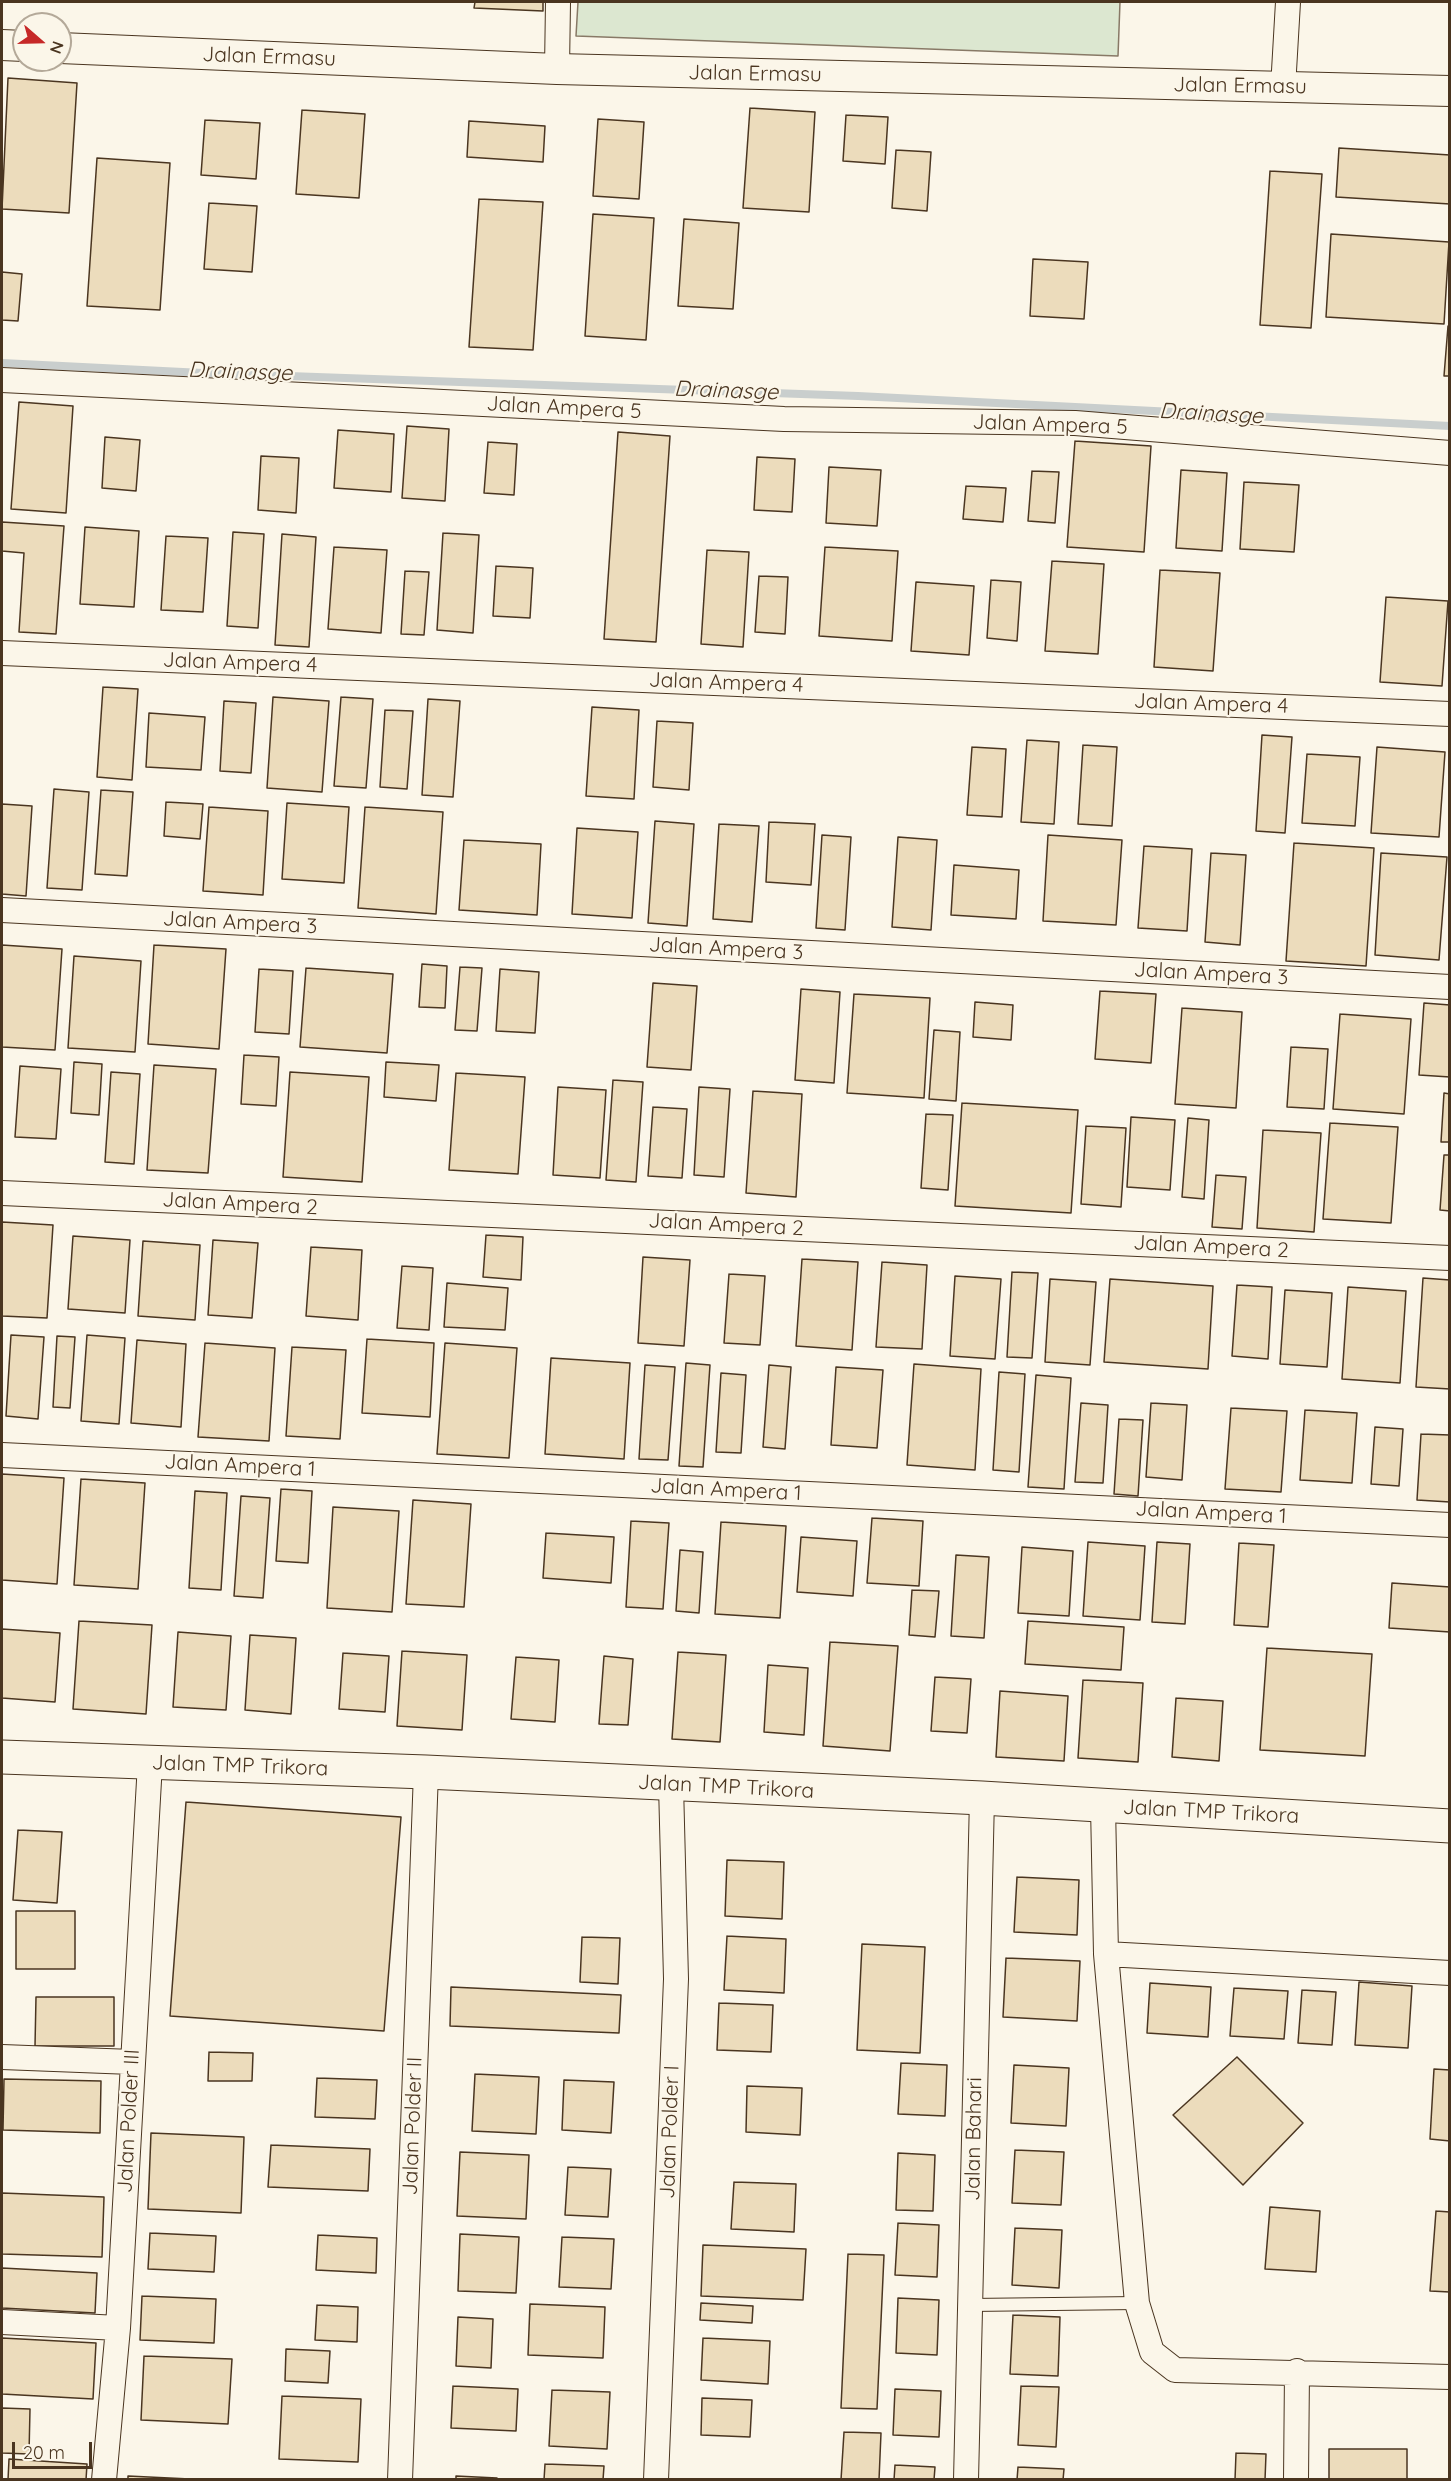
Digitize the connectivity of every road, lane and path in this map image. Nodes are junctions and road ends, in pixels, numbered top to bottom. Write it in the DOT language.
graph roads {
  1 [pos="558,2"];
  2 [pos="1288,2"];
  3 [pos="72,49"];
  4 [pos="557,69"];
  5 [pos="1283,88"];
  6 [pos="1449,91"];
  7 [pos="2,380"];
  8 [pos="1449,453"];
  9 [pos="2,652"];
  10 [pos="1449,714"];
  11 [pos="2,910"];
  12 [pos="1449,987"];
  13 [pos="2,1193"];
  14 [pos="1449,1258"];
  15 [pos="2,1455"];
  16 [pos="1449,1525"];
  17 [pos="2,1757"];
  18 [pos="150,1763"];
  19 [pos="426,1772"];
  20 [pos="671,1785"];
  21 [pos="982,1798"];
  22 [pos="1104,1806"];
  23 [pos="1449,1826"];
  24 [pos="1106,1954"];
  25 [pos="1449,1973"];
  26 [pos="2,2057"];
  27 [pos="132,2062"];
  28 [pos="1137,2303"];
  29 [pos="970,2305"];
  30 [pos="2,2322"];
  31 [pos="118,2328"];
  32 [pos="1297,2371"];
  33 [pos="1449,2377"];
  34 [pos="105,2480"];
  35 [pos="400,2480"];
  36 [pos="656,2480"];
  37 [pos="966,2480"];
  38 [pos="1296,2480"];
  1 -- 4 [label="street"];
  2 -- 5 [label="street"];
  3 -- 4 [label="street, Jalan Ermasu"];
  4 -- 5 [label="street, Jalan Ermasu"];
  5 -- 6 [label="street, Jalan Ermasu"];
  7 -- 8 [label="street, Jalan Ampera 5"];
  9 -- 10 [label="street, Jalan Ampera 4"];
  11 -- 12 [label="street, Jalan Ampera 3"];
  13 -- 14 [label="street, Jalan Ampera 2"];
  15 -- 16 [label="street, Jalan Ampera 1"];
  17 -- 18 [label="highway, Jalan TMP Trikora"];
  18 -- 19 [label="highway, Jalan TMP Trikora"];
  18 -- 27 [label="street, Jalan Polder III"];
  19 -- 20 [label="highway, Jalan TMP Trikora"];
  19 -- 35 [label="street, Jalan Polder II"];
  20 -- 21 [label="highway, Jalan TMP Trikora"];
  20 -- 36 [label="street, Jalan Polder I"];
  21 -- 22 [label="highway, Jalan TMP Trikora"];
  21 -- 29 [label="street, Jalan Bahari"];
  22 -- 23 [label="highway, Jalan TMP Trikora"];
  22 -- 24 [label="street"];
  24 -- 25 [label="street"];
  24 -- 28 [label="street"];
  26 -- 27 [label="street"];
  27 -- 31 [label="street, Jalan Polder III"];
  28 -- 29 [label="lane"];
  28 -- 32 [label="street"];
  29 -- 37 [label="street, Jalan Bahari"];
  30 -- 31 [label="street"];
  31 -- 34 [label="street, Jalan Polder III"];
  32 -- 33 [label="street"];
  32 -- 38 [label="street"];
}
